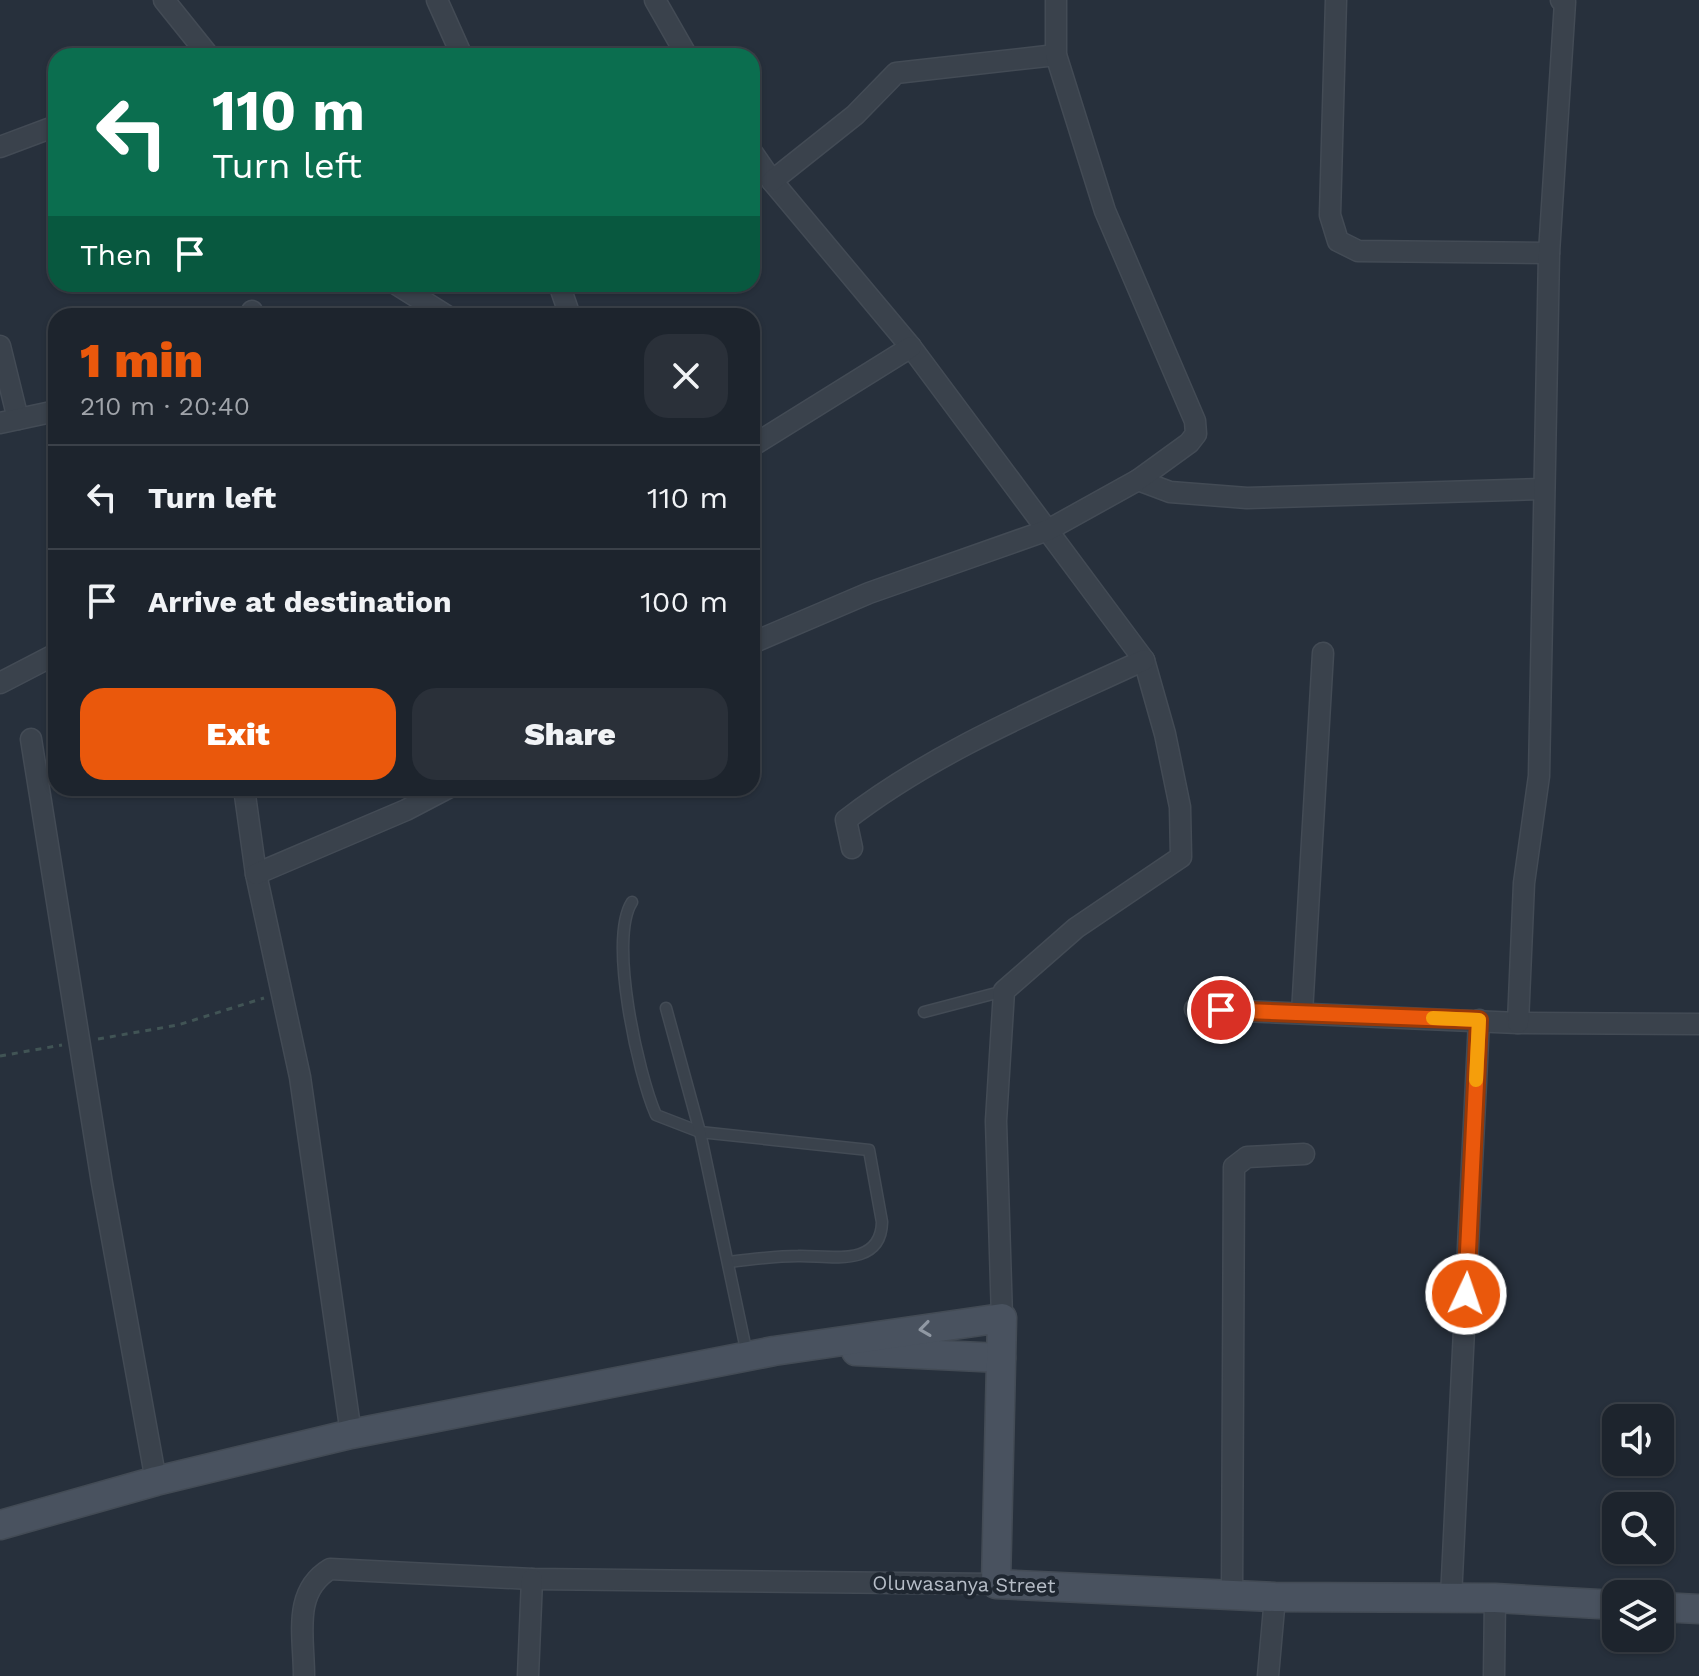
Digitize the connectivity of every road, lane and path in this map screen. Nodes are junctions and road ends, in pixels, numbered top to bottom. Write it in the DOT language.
graph roads {
  1 [pos="164,0"];
  2 [pos="437,0"];
  3 [pos="655,0"];
  4 [pos="1056,0"];
  5 [pos="1336,0"];
  6 [pos="1561,0"];
  7 [pos="203,48"];
  8 [pos="458,48"];
  9 [pos="682,48"];
  10 [pos="1056,55"];
  11 [pos="48,129"];
  12 [pos="0,147"];
  13 [pos="760,164"];
  14 [pos="772,181"];
  15 [pos="1549,253"];
  16 [pos="409,292"];
  17 [pos="434,308"];
  18 [pos="0,346"];
  19 [pos="911,347"];
  20 [pos="48,413"];
  21 [pos="9,421"];
  22 [pos="760,441"];
  23 [pos="1138,480"];
  24 [pos="1542,489"];
  25 [pos="1048,530"];
  26 [pos="760,640"];
  27 [pos="1323,653"];
  28 [pos="48,658"];
  29 [pos="1144,660"];
  30 [pos="0,683"];
  31 [pos="31,739"];
  32 [pos="245,796"];
  33 [pos="433,796"];
  34 [pos="852,848"];
  35 [pos="256,874"];
  36 [pos="632,902"];
  37 [pos="1004,991"];
  38 [pos="283,992"];
  39 [pos="666,1008"];
  40 [pos="1195,1009"];
  41 [pos="924,1012"];
  42 [pos="1302,1013"];
  43 [pos="1479,1020"];
  44 [pos="1518,1023"];
  45 [pos="1699,1024"];
  46 [pos="81,1042"];
  47 [pos="0,1056"];
  48 [pos="700,1132"];
  49 [pos="1304,1154"];
  50 [pos="729,1262"];
  51 [pos="1002,1318"];
  52 [pos="748,1356"];
  53 [pos="1001,1358"];
  54 [pos="351,1434"];
  55 [pos="156,1481"];
  56 [pos="0,1525"];
  57 [pos="0,1536"];
  58 [pos="532,1579"];
  59 [pos="996,1584"];
  60 [pos="1232,1593"];
  61 [pos="1275,1597"];
  62 [pos="1451,1598"];
  63 [pos="1495,1598"];
  64 [pos="1602,1604"];
  65 [pos="1674,1608"];
  66 [pos="1699,1609"];
  67 [pos="304,1676"];
  68 [pos="528,1676"];
  69 [pos="1268,1676"];
  70 [pos="1494,1676"];
  1 -- 7 [label="street"];
  2 -- 8 [label="street"];
  3 -- 9 [label="street"];
  4 -- 10 [label="street"];
  5 -- 15 [label="street"];
  6 -- 15 [label="street"];
  10 -- 14 [label="street"];
  10 -- 23 [label="street"];
  11 -- 12 [label="street"];
  13 -- 14 [label="street"];
  14 -- 19 [label="street"];
  15 -- 24 [label="street"];
  16 -- 17 [label="street"];
  18 -- 21 [label="street"];
  19 -- 22 [label="street"];
  19 -- 25 [label="street"];
  20 -- 21 [label="street"];
  23 -- 24 [label="street"];
  23 -- 25 [label="street"];
  24 -- 44 [label="street"];
  25 -- 26 [label="street"];
  25 -- 29 [label="street"];
  27 -- 42 [label="street"];
  28 -- 30 [label="street"];
  29 -- 34 [label="street"];
  29 -- 37 [label="street"];
  31 -- 46 [label="street"];
  32 -- 35 [label="street"];
  33 -- 35 [label="street"];
  35 -- 38 [label="street"];
  36 -- 48 [label="lane"];
  37 -- 41 [label="lane"];
  37 -- 51 [label="street"];
  38 -- 46 [label="path"];
  38 -- 54 [label="street"];
  39 -- 48 [label="lane"];
  40 -- 42 [label="street"];
  42 -- 43 [label="street"];
  43 -- 44 [label="street"];
  43 -- 62 [label="street"];
  44 -- 45 [label="street"];
  46 -- 47 [label="path"];
  46 -- 55 [label="street"];
  48 -- 50 [label="lane"];
  48 -- 50 [label="lane"];
  49 -- 60 [label="street"];
  50 -- 52 [label="lane"];
  51 -- 52 [label="street, one-way"];
  51 -- 53 [label="street"];
  52 -- 54 [label="street"];
  53 -- 57 [label="street"];
  53 -- 59 [label="street"];
  54 -- 55 [label="street"];
  55 -- 56 [label="street"];
  58 -- 59 [label="street, Oluwasanya Street"];
  58 -- 67 [label="street, Oluwasanya Street"];
  58 -- 68 [label="street"];
  59 -- 60 [label="street, Oluwasanya Street"];
  60 -- 61 [label="street, Oluwasanya Street"];
  61 -- 62 [label="street, Oluwasanya Street"];
  61 -- 69 [label="street"];
  62 -- 63 [label="street, Oluwasanya Street"];
  63 -- 64 [label="street, Oluwasanya Street"];
  63 -- 70 [label="street"];
  65 -- 66 [label="street"];
}
